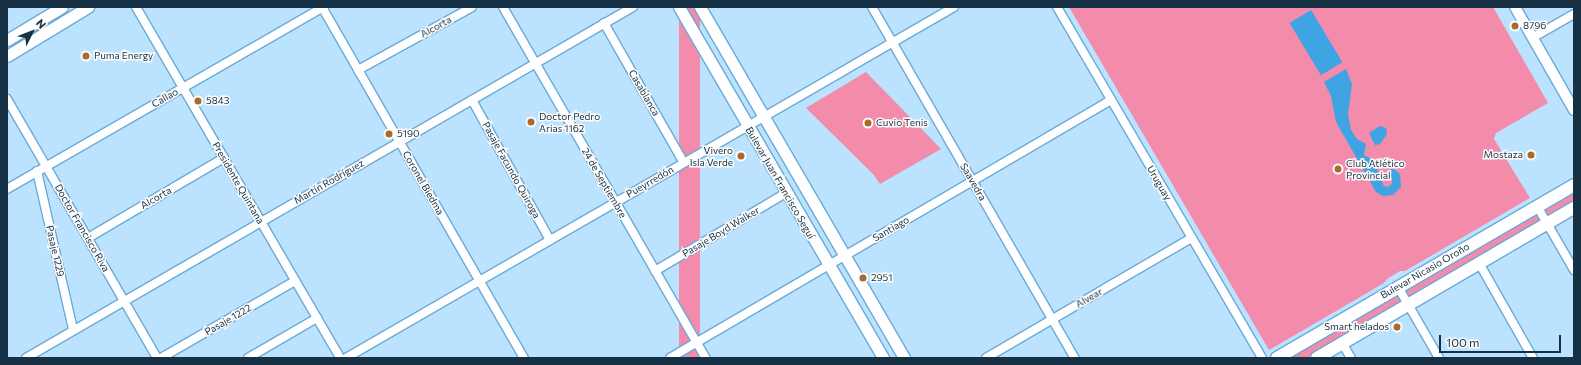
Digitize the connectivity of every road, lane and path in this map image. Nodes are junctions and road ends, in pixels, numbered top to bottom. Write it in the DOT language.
graph roads {
  1 [pos="62,7"];
  2 [pos="88,7"];
  3 [pos="136,7"];
  4 [pos="323,7"];
  5 [pos="472,7"];
  6 [pos="503,7"];
  7 [pos="633,7"];
  8 [pos="679,7"];
  9 [pos="700,7"];
  10 [pos="872,7"];
  11 [pos="954,7"];
  12 [pos="1057,7"];
  13 [pos="1515,7"];
  14 [pos="1574,14"];
  15 [pos="604,23"];
  16 [pos="1532,38"];
  17 [pos="7,40"];
  18 [pos="892,42"];
  19 [pos="7,56"];
  20 [pos="535,63"];
  21 [pos="358,70"];
  22 [pos="183,88"];
  23 [pos="7,98"];
  24 [pos="472,100"];
  25 [pos="1111,100"];
  26 [pos="1574,110"];
  27 [pos="764,117"];
  28 [pos="747,126"];
  29 [pos="399,142"];
  30 [pos="224,158"];
  31 [pos="684,163"];
  32 [pos="46,166"];
  33 [pos="37,171"];
  34 [pos="973,181"];
  35 [pos="1574,185"];
  36 [pos="7,188"];
  37 [pos="786,193"];
  38 [pos="616,202"];
  39 [pos="1537,206"];
  40 [pos="1574,208"];
  41 [pos="260,221"];
  42 [pos="1547,224"];
  43 [pos="88,238"];
  44 [pos="1191,238"];
  45 [pos="550,240"];
  46 [pos="845,256"];
  47 [pos="1479,263"];
  48 [pos="829,265"];
  49 [pos="655,270"];
  50 [pos="1574,270"];
  51 [pos="295,281"];
  52 [pos="480,281"];
  53 [pos="1398,287"];
  54 [pos="124,301"];
  55 [pos="1408,305"];
  56 [pos="317,318"];
  57 [pos="1053,319"];
  58 [pos="73,330"];
  59 [pos="697,342"];
  60 [pos="1342,343"];
  61 [pos="26,358"];
  62 [pos="157,358"];
  63 [pos="162,358"];
  64 [pos="248,358"];
  65 [pos="340,358"];
  66 [pos="346,358"];
  67 [pos="524,358"];
  68 [pos="670,358"];
  69 [pos="706,358"];
  70 [pos="882,358"];
  71 [pos="904,358"];
  72 [pos="986,358"];
  73 [pos="1075,358"];
  74 [pos="1262,358"];
  75 [pos="1277,358"];
  76 [pos="1317,358"];
  77 [pos="1351,358"];
  78 [pos="1439,358"];
  79 [pos="1533,358"];
  1 -- 17 [label="main road"];
  2 -- 19 [label="main road"];
  3 -- 22 [label="street, Presidente Quintana"];
  4 -- 21 [label="street, Coronel Biedma"];
  4 -- 22 [label="street, Callao"];
  5 -- 21 [label="street, Alcorta"];
  6 -- 20 [label="street, 24 de Septiembre"];
  7 -- 15 [label="street, Martín Rodríguez"];
  8 -- 28 [label="main road, Bulevar Juan Francisco Seguí"];
  9 -- 27 [label="main road, Bulevar Juan Francisco Seguí"];
  10 -- 18 [label="street, Saavedra"];
  11 -- 18 [label="street, Pueyrredón"];
  12 -- 25 [label="street, Uruguay"];
  13 -- 16 [label="street"];
  14 -- 16 [label="street"];
  15 -- 20 [label="street, Martín Rodríguez"];
  15 -- 31 [label="street, Casablanca"];
  16 -- 26 [label="street"];
  18 -- 27 [label="street, Pueyrredón"];
  18 -- 34 [label="street, Saavedra"];
  20 -- 24 [label="street, Martín Rodríguez"];
  20 -- 38 [label="street, 24 de Septiembre"];
  21 -- 29 [label="street, Coronel Biedma"];
  22 -- 30 [label="street, Presidente Quintana"];
  22 -- 32 [label="street, Callao"];
  23 -- 32 [label="street, Doctor Francisco Riva"];
  24 -- 29 [label="street, Martín Rodríguez"];
  24 -- 45 [label="street, Pasaje Facundo Quiroga"];
  25 -- 34 [label="street, Santiago"];
  25 -- 44 [label="street, Uruguay"];
  27 -- 28 [label="street, Pueyrredón"];
  27 -- 46 [label="main road, Bulevar Juan Francisco Seguí"];
  28 -- 31 [label="street, Pueyrredón"];
  28 -- 37 [label="main road, Bulevar Juan Francisco Seguí"];
  29 -- 41 [label="street, Martín Rodríguez"];
  29 -- 52 [label="street, Coronel Biedma"];
  30 -- 41 [label="street, Presidente Quintana"];
  30 -- 43 [label="street, Alcorta"];
  31 -- 38 [label="street, Pueyrredón"];
  32 -- 33 [label="street, Callao"];
  32 -- 43 [label="street, Doctor Francisco Riva"];
  33 -- 36 [label="street, Callao"];
  33 -- 58 [label="street, Pasaje 1229"];
  34 -- 46 [label="street, Santiago"];
  34 -- 57 [label="street, Saavedra"];
  35 -- 39 [label="main road, Bulevar Nicasio Oroño"];
  37 -- 48 [label="main road, Bulevar Juan Francisco Seguí"];
  37 -- 49 [label="street, Pasaje Boyd Walker"];
  38 -- 45 [label="street, Pueyrredón"];
  38 -- 49 [label="street, 24 de Septiembre"];
  39 -- 42 [label="street"];
  39 -- 53 [label="main road, Bulevar Nicasio Oroño"];
  40 -- 42 [label="main road, Bulevar Nicasio Oroño"];
  41 -- 51 [label="street, Presidente Quintana"];
  41 -- 54 [label="street, Martín Rodríguez"];
  42 -- 47 [label="main road, Bulevar Nicasio Oroño"];
  42 -- 50 [label="street"];
  43 -- 54 [label="street, Doctor Francisco Riva"];
  44 -- 57 [label="street, Alvear"];
  44 -- 74 [label="street, Uruguay"];
  45 -- 52 [label="street, Pueyrredón"];
  46 -- 48 [label="street, Santiago"];
  46 -- 71 [label="main road, Bulevar Juan Francisco Seguí"];
  47 -- 55 [label="main road, Bulevar Nicasio Oroño"];
  47 -- 79 [label="street"];
  48 -- 59 [label="street, Santiago"];
  48 -- 70 [label="main road, Bulevar Juan Francisco Seguí"];
  49 -- 59 [label="street, 24 de Septiembre"];
  51 -- 56 [label="street, Presidente Quintana"];
  51 -- 63 [label="street, Pasaje 1222"];
  52 -- 66 [label="street, Pueyrredón"];
  52 -- 67 [label="street, Coronel Biedma"];
  53 -- 55 [label="street"];
  53 -- 75 [label="main road, Bulevar Nicasio Oroño"];
  54 -- 58 [label="street, Martín Rodríguez"];
  54 -- 62 [label="street, Doctor Francisco Riva"];
  55 -- 60 [label="main road, Bulevar Nicasio Oroño"];
  55 -- 78 [label="street"];
  56 -- 64 [label="street"];
  56 -- 65 [label="street, Presidente Quintana"];
  57 -- 72 [label="street, Alvear"];
  57 -- 73 [label="street, Saavedra"];
  58 -- 61 [label="street, Martín Rodríguez"];
  59 -- 68 [label="street, Santiago"];
  59 -- 69 [label="street, 24 de Septiembre"];
  60 -- 76 [label="main road, Bulevar Nicasio Oroño"];
  60 -- 77 [label="street"];
}
